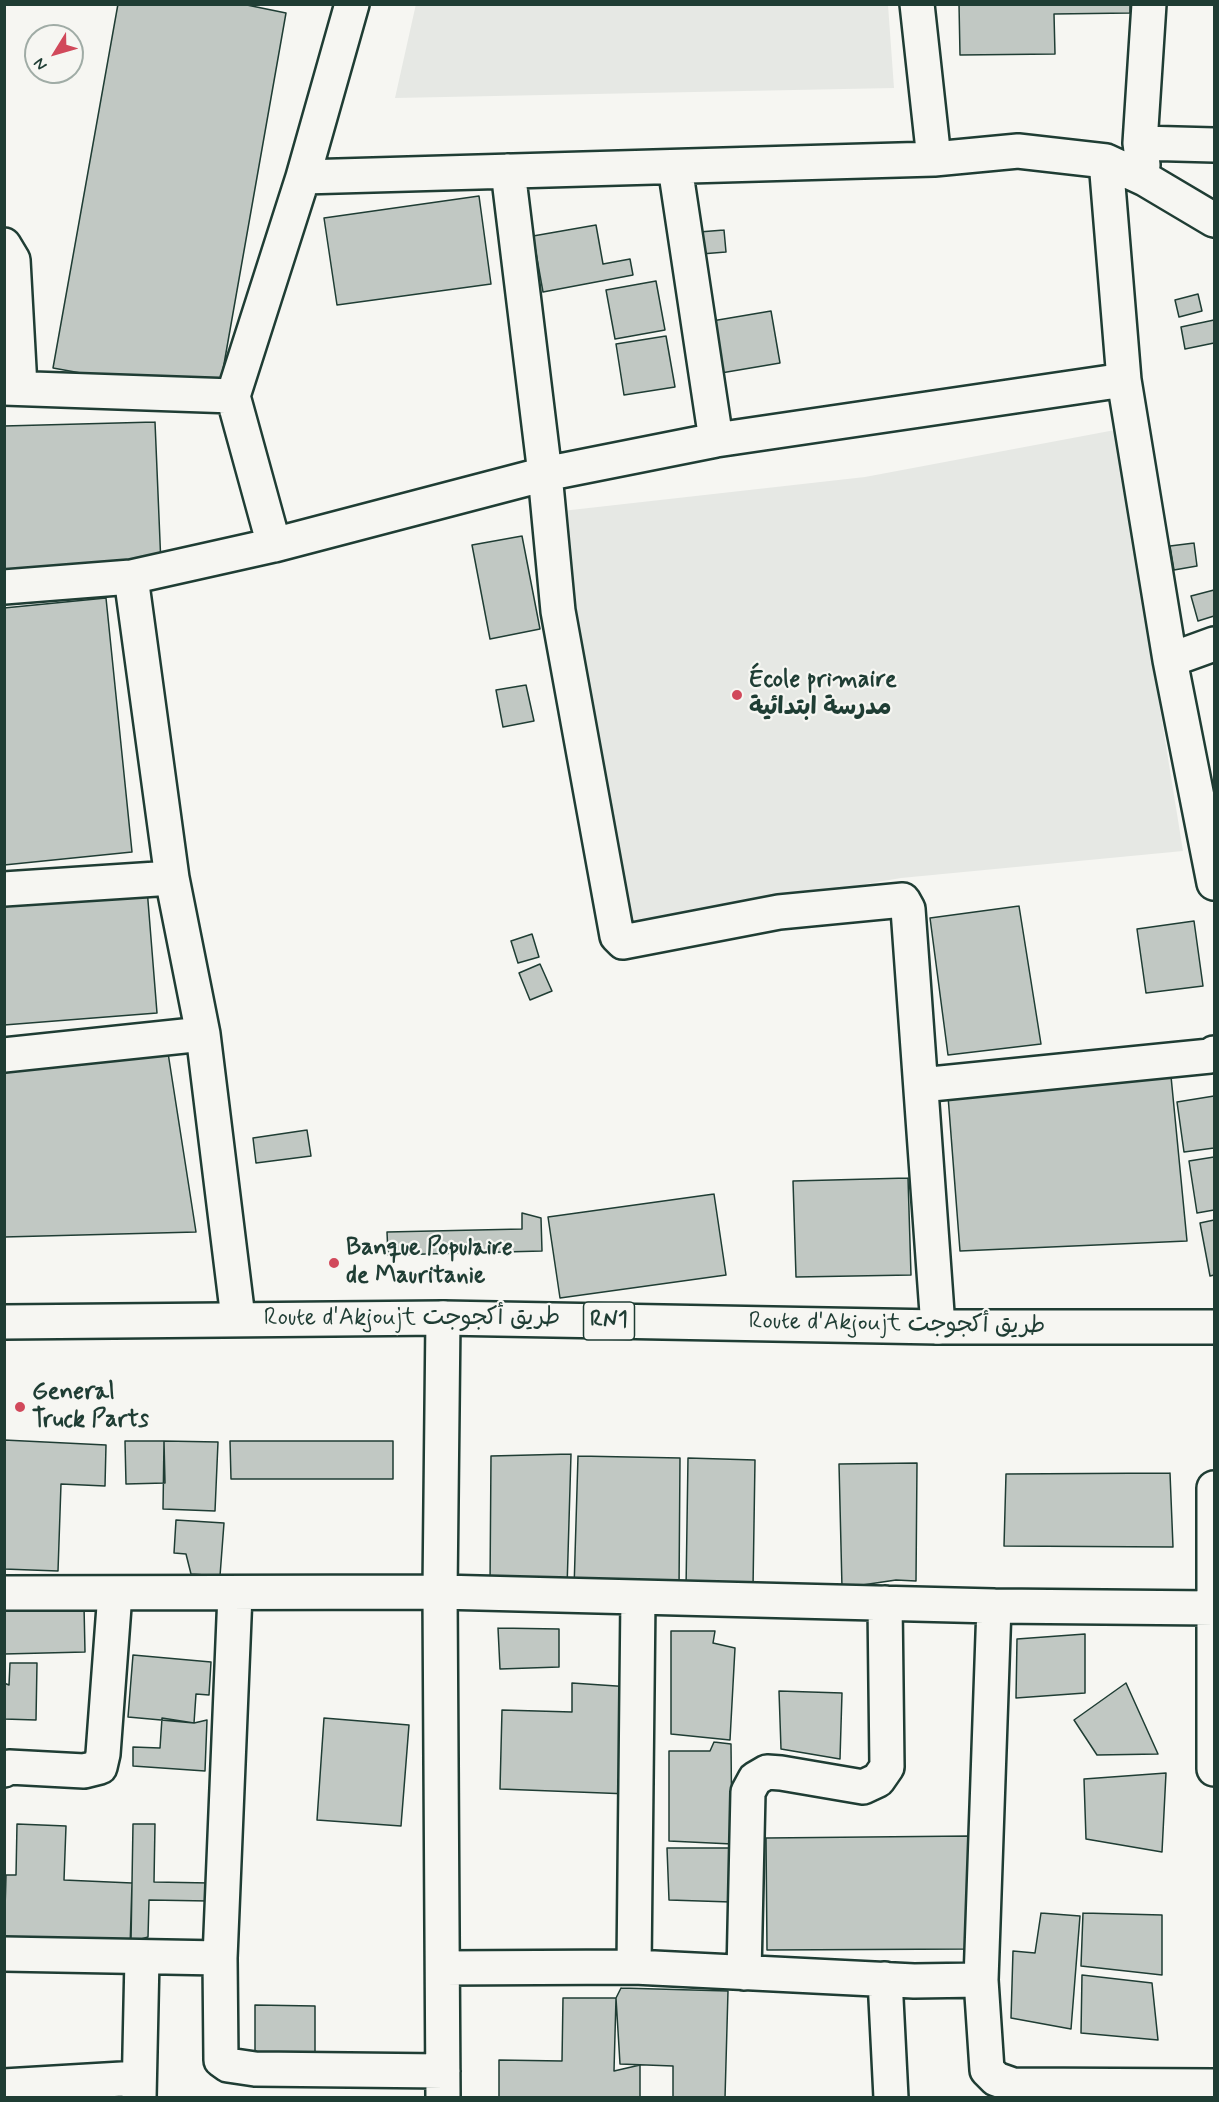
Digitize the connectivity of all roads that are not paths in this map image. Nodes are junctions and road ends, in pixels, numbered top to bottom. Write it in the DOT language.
graph roads {
  1 [pos="352,4"];
  2 [pos="917,4"];
  3 [pos="1149,4"];
  4 [pos="1140,144"];
  5 [pos="1215,145"];
  6 [pos="934,159"];
  7 [pos="1106,161"];
  8 [pos="675,167"];
  9 [pos="508,171"];
  10 [pos="303,177"];
  11 [pos="1145,178"];
  12 [pos="1215,220"];
  13 [pos="4,245"];
  14 [pos="1124,380"];
  15 [pos="12,388"];
  16 [pos="233,396"];
  17 [pos="716,440"];
  18 [pos="545,474"];
  19 [pos="274,545"];
  20 [pos="131,577"];
  21 [pos="4,586"];
  22 [pos="1215,644"];
  23 [pos="1170,660"];
  24 [pos="172,878"];
  25 [pos="1215,883"];
  26 [pos="4,889"];
  27 [pos="203,1034"];
  28 [pos="1215,1053"];
  29 [pos="4,1055"];
  30 [pos="921,1085"];
  31 [pos="238,1318"];
  32 [pos="443,1318"];
  33 [pos="4,1322"];
  34 [pos="938,1327"];
  35 [pos="1215,1327"];
  36 [pos="1215,1488"];
  37 [pos="440,1592"];
  38 [pos="4,1593"];
  39 [pos="115,1593"];
  40 [pos="235,1594"];
  41 [pos="638,1597"];
  42 [pos="885,1603"];
  43 [pos="994,1606"];
  44 [pos="1214,1608"];
  45 [pos="1215,1769"];
  46 [pos="4,1770"];
  47 [pos="4,1954"];
  48 [pos="142,1958"];
  49 [pos="220,1958"];
  50 [pos="634,1967"];
  51 [pos="443,1968"];
  52 [pos="744,1973"];
  53 [pos="885,1979"];
  54 [pos="981,1980"];
  55 [pos="443,2084"];
  56 [pos="4,2086"];
  57 [pos="1215,2086"];
  58 [pos="139,2088"];
  59 [pos="891,2097"];
  1 -- 10 [label="main road"];
  2 -- 6 [label="main road"];
  3 -- 4 [label="main road"];
  4 -- 5 [label="main road"];
  4 -- 11 [label="main road"];
  6 -- 7 [label="main road"];
  6 -- 8 [label="main road"];
  7 -- 11 [label="main road"];
  7 -- 14 [label="main road"];
  8 -- 9 [label="main road"];
  8 -- 17 [label="main road"];
  9 -- 10 [label="main road"];
  9 -- 18 [label="main road"];
  10 -- 16 [label="main road"];
  11 -- 12 [label="main road"];
  13 -- 15 [label="main road"];
  14 -- 17 [label="main road"];
  14 -- 23 [label="main road"];
  15 -- 16 [label="main road"];
  16 -- 19 [label="main road"];
  17 -- 18 [label="main road"];
  18 -- 19 [label="main road"];
  18 -- 30 [label="main road"];
  19 -- 20 [label="main road"];
  20 -- 21 [label="main road"];
  20 -- 24 [label="main road"];
  22 -- 23 [label="main road"];
  23 -- 25 [label="main road"];
  24 -- 26 [label="main road"];
  24 -- 27 [label="main road"];
  27 -- 29 [label="main road"];
  27 -- 31 [label="main road"];
  28 -- 30 [label="main road"];
  30 -- 34 [label="main road"];
  31 -- 32 [label="main road, Route d'Akjoujt طريق أكجوجت / RN1"];
  31 -- 33 [label="main road, Route d'Akjoujt طريق أكجوجت / RN1"];
  32 -- 34 [label="main road, Route d'Akjoujt طريق أكجوجت / RN1"];
  32 -- 37 [label="main road"];
  34 -- 35 [label="main road, Route d'Akjoujt طريق أكجوجت / RN1"];
  36 -- 44 [label="main road"];
  37 -- 40 [label="main road"];
  37 -- 41 [label="main road"];
  37 -- 51 [label="main road"];
  38 -- 39 [label="main road"];
  39 -- 40 [label="main road"];
  39 -- 46 [label="main road"];
  40 -- 49 [label="main road"];
  41 -- 42 [label="main road"];
  41 -- 50 [label="main road"];
  42 -- 43 [label="main road"];
  42 -- 52 [label="main road"];
  43 -- 44 [label="main road"];
  43 -- 54 [label="main road"];
  44 -- 45 [label="main road"];
  47 -- 48 [label="main road"];
  48 -- 49 [label="main road"];
  48 -- 58 [label="main road"];
  49 -- 55 [label="main road"];
  50 -- 51 [label="main road"];
  50 -- 52 [label="main road"];
  51 -- 55 [label="main road"];
  52 -- 53 [label="main road"];
  53 -- 54 [label="main road"];
  53 -- 59 [label="main road"];
  54 -- 57 [label="main road"];
  56 -- 58 [label="main road"];
}
